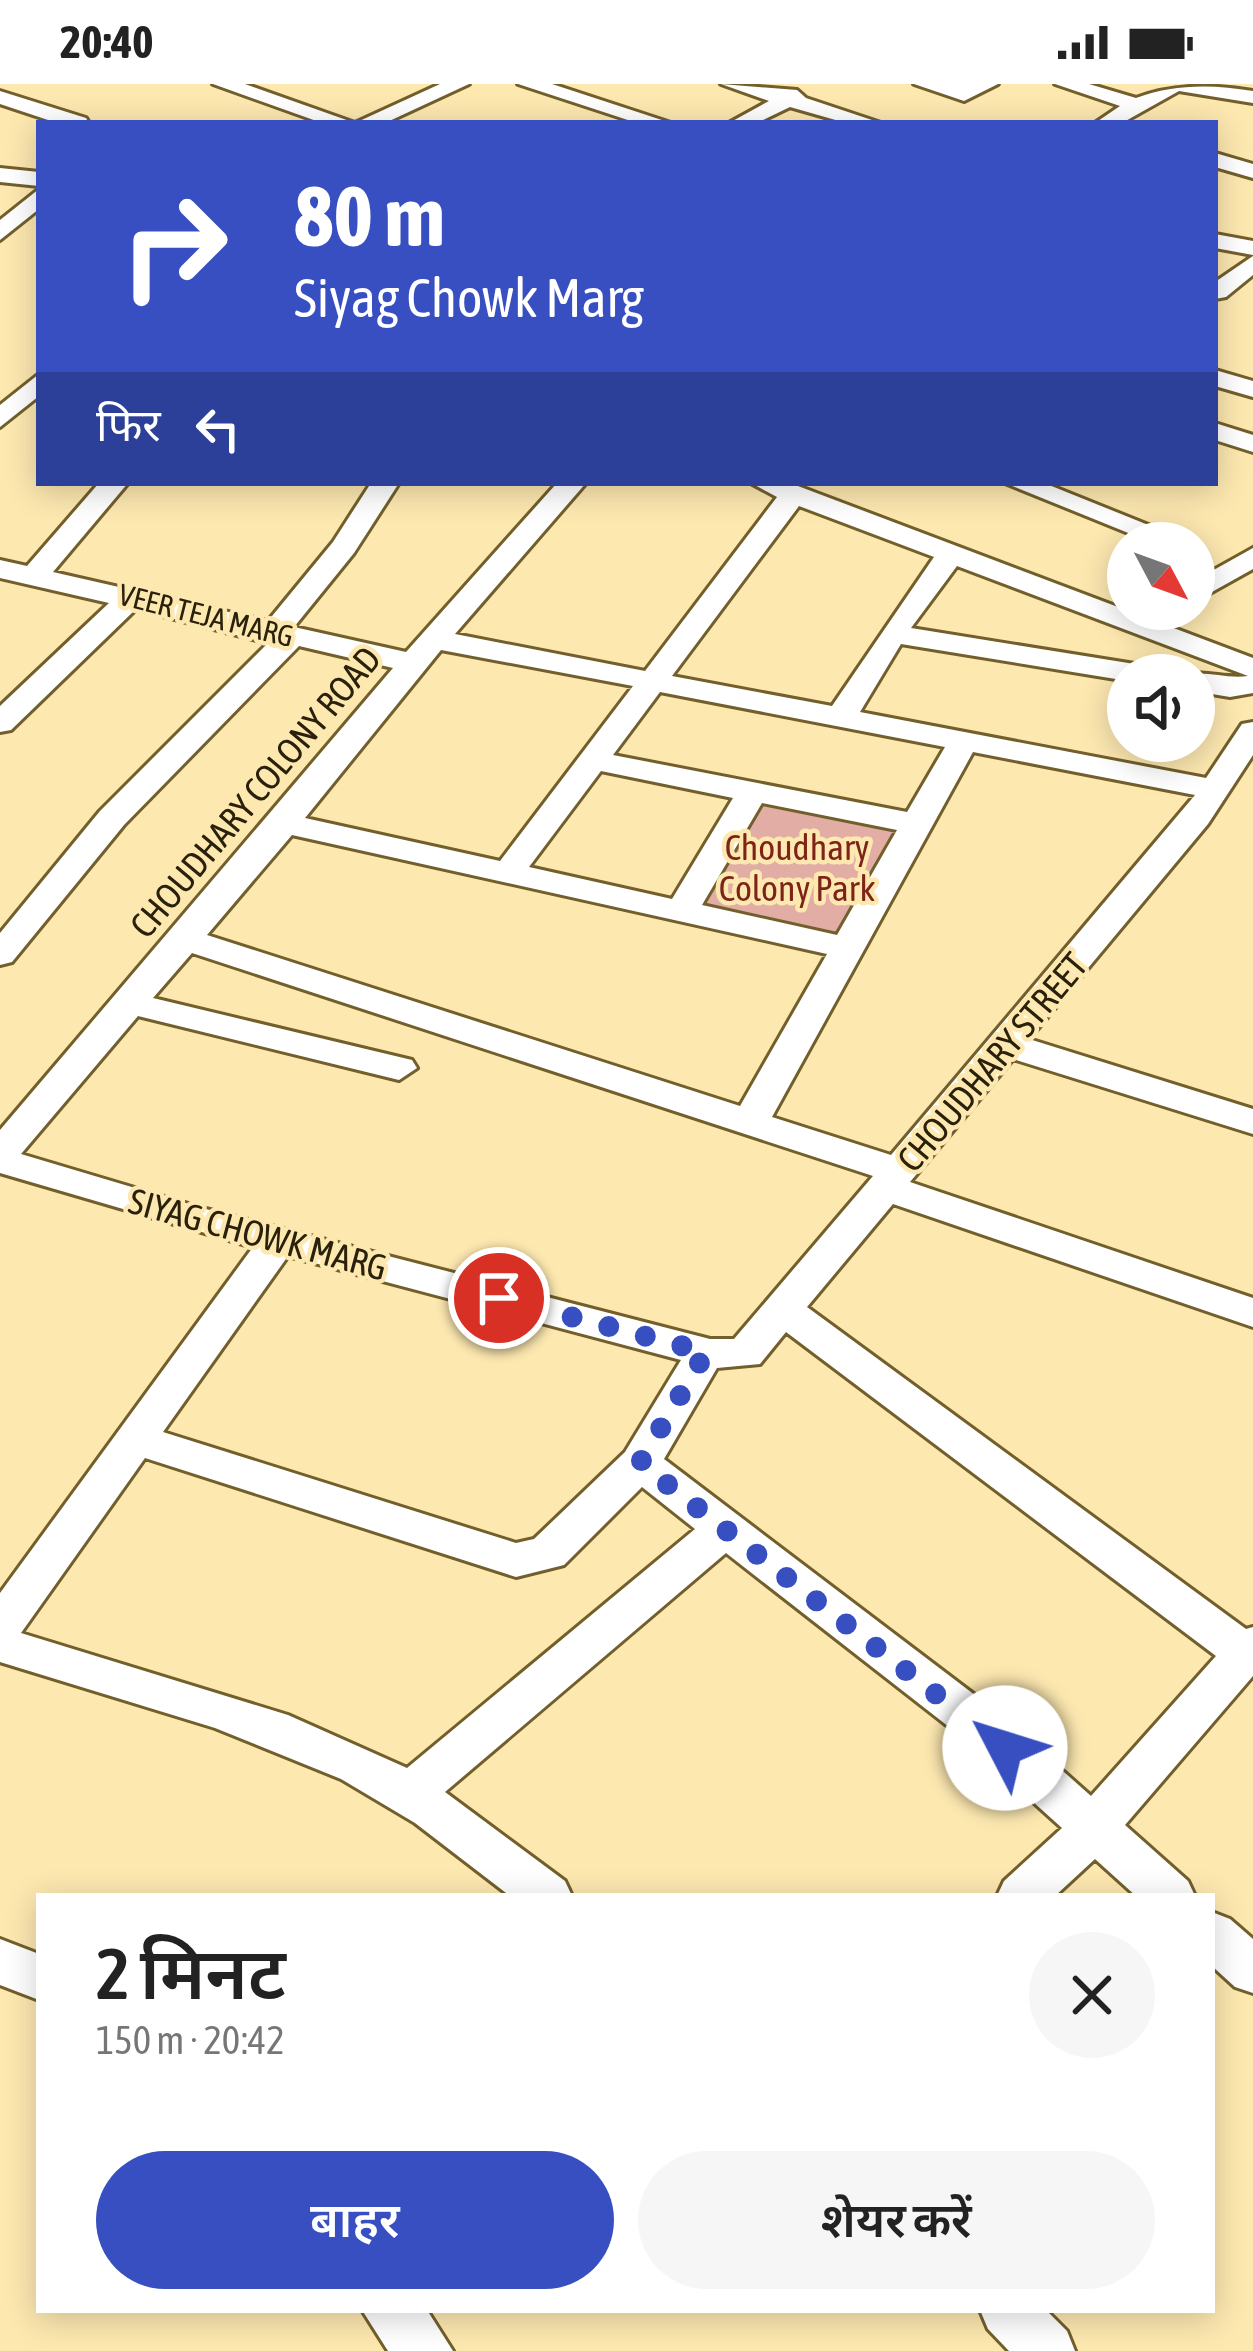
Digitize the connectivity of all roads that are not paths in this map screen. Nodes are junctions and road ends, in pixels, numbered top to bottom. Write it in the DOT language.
graph roads {
  1 [pos="30,84"];
  2 [pos="224,84"];
  3 [pos="458,84"];
  4 [pos="529,84"];
  5 [pos="732,84"];
  6 [pos="824,84"];
  7 [pos="925,84"];
  8 [pos="987,84"];
  9 [pos="1066,84"];
  10 [pos="1176,84"];
  11 [pos="0,97"];
  12 [pos="1253,97"];
  13 [pos="788,100"];
  14 [pos="1138,104"];
  15 [pos="292,116"];
  16 [pos="69,120"];
  17 [pos="373,120"];
  18 [pos="650,120"];
  19 [pos="746,120"];
  20 [pos="859,120"];
  21 [pos="1111,120"];
  22 [pos="1218,161"];
  23 [pos="1253,171"];
  24 [pos="0,175"];
  25 [pos="36,179"];
  26 [pos="36,199"];
  27 [pos="3,228"];
  28 [pos="1218,242"];
  29 [pos="1253,248"];
  30 [pos="1253,263"];
  31 [pos="1218,290"];
  32 [pos="1218,293"];
  33 [pos="1253,302"];
  34 [pos="1218,379"];
  35 [pos="36,385"];
  36 [pos="1253,389"];
  37 [pos="0,419"];
  38 [pos="1218,432"];
  39 [pos="1253,444"];
  40 [pos="111,486"];
  41 [pos="383,486"];
  42 [pos="569,486"];
  43 [pos="1026,486"];
  44 [pos="779,489"];
  45 [pos="1123,522"];
  46 [pos="951,554"];
  47 [pos="1215,555"];
  48 [pos="1248,565"];
  49 [pos="0,568"];
  50 [pos="34,576"];
  51 [pos="1215,582"];
  52 [pos="132,597"];
  53 [pos="1107,614"];
  54 [pos="1132,630"];
  55 [pos="1150,630"];
  56 [pos="892,634"];
  57 [pos="281,636"];
  58 [pos="423,651"];
  59 [pos="1070,663"];
  60 [pos="1253,668"];
  61 [pos="1107,669"];
  62 [pos="650,678"];
  63 [pos="1253,684"];
  64 [pos="1215,686"];
  65 [pos="842,716"];
  66 [pos="0,723"];
  67 [pos="1253,730"];
  68 [pos="964,740"];
  69 [pos="590,760"];
  70 [pos="1215,789"];
  71 [pos="753,792"];
  72 [pos="284,824"];
  73 [pos="917,824"];
  74 [pos="508,873"];
  75 [pos="682,911"];
  76 [pos="185,939"];
  77 [pos="848,948"];
  78 [pos="0,955"];
  79 [pos="130,1003"];
  80 [pos="1005,1044"];
  81 [pos="399,1068"];
  82 [pos="750,1122"];
  83 [pos="1253,1122"];
  84 [pos="0,1157"];
  85 [pos="894,1180"];
  86 [pos="273,1248"];
  87 [pos="784,1310"];
  88 [pos="1253,1313"];
  89 [pos="704,1353"];
  90 [pos="135,1439"];
  91 [pos="640,1463"];
  92 [pos="725,1529"];
  93 [pos="0,1627"];
  94 [pos="0,1644"];
  95 [pos="1249,1649"];
  96 [pos="410,1794"];
  97 [pos="1093,1827"];
  98 [pos="544,1893"];
  99 [pos="1025,1893"];
  100 [pos="1167,1893"];
  101 [pos="1215,1937"];
  102 [pos="0,1961"];
  103 [pos="1253,1972"];
  104 [pos="36,1977"];
  105 [pos="393,2313"];
  106 [pos="1011,2313"];
  107 [pos="425,2351"];
  108 [pos="1047,2351"];
  1 -- 11 [label="street"];
  2 -- 15 [label="street"];
  3 -- 17 [label="street"];
  4 -- 18 [label="street"];
  5 -- 13 [label="street"];
  6 -- 13 [label="street"];
  7 -- 8 [label="street"];
  9 -- 14 [label="street"];
  10 -- 12 [label="street"];
  10 -- 14 [label="street"];
  11 -- 16 [label="street"];
  13 -- 19 [label="street"];
  13 -- 20 [label="street"];
  14 -- 21 [label="street"];
  22 -- 23 [label="street"];
  24 -- 25 [label="street"];
  26 -- 27 [label="street"];
  28 -- 29 [label="street"];
  30 -- 31 [label="street"];
  32 -- 33 [label="street"];
  34 -- 36 [label="street"];
  35 -- 37 [label="street"];
  38 -- 39 [label="street"];
  40 -- 50 [label="street"];
  41 -- 57 [label="street"];
  42 -- 58 [label="street, CHOUDHARY COLONY ROAD"];
  43 -- 45 [label="street"];
  44 -- 46 [label="street"];
  44 -- 62 [label="street"];
  46 -- 53 [label="street"];
  46 -- 56 [label="street"];
  47 -- 48 [label="street"];
  48 -- 51 [label="street"];
  49 -- 50 [label="street, VEER TEJA MARG"];
  50 -- 52 [label="street, VEER TEJA MARG"];
  52 -- 57 [label="street, VEER TEJA MARG"];
  52 -- 66 [label="street"];
  54 -- 59 [label="street"];
  55 -- 60 [label="street"];
  56 -- 59 [label="street"];
  56 -- 65 [label="street"];
  57 -- 58 [label="street, VEER TEJA MARG"];
  57 -- 78 [label="street"];
  58 -- 62 [label="street, VEER TEJA MARG"];
  58 -- 72 [label="street, CHOUDHARY COLONY ROAD"];
  59 -- 61 [label="street"];
  62 -- 65 [label="street, VEER TEJA MARG"];
  62 -- 69 [label="street"];
  63 -- 64 [label="street"];
  65 -- 68 [label="street, VEER TEJA MARG"];
  67 -- 70 [label="street, CHOUDHARY STREET"];
  68 -- 70 [label="street, VEER TEJA MARG"];
  68 -- 73 [label="street"];
  69 -- 71 [label="street"];
  69 -- 74 [label="street"];
  70 -- 80 [label="street, CHOUDHARY STREET"];
  71 -- 73 [label="street"];
  71 -- 75 [label="street"];
  72 -- 74 [label="street"];
  72 -- 76 [label="street, CHOUDHARY COLONY ROAD"];
  73 -- 77 [label="street"];
  74 -- 75 [label="street"];
  75 -- 77 [label="street"];
  76 -- 79 [label="street, CHOUDHARY COLONY ROAD"];
  76 -- 82 [label="street"];
  77 -- 82 [label="street"];
  79 -- 81 [label="street"];
  79 -- 84 [label="street, CHOUDHARY COLONY ROAD"];
  80 -- 83 [label="street"];
  80 -- 85 [label="street, CHOUDHARY STREET"];
  82 -- 85 [label="street"];
  84 -- 89 [label="street, SIYAG CHOWK MARG"];
  85 -- 87 [label="street, CHOUDHARY STREET"];
  85 -- 88 [label="street"];
  86 -- 90 [label="street"];
  87 -- 89 [label="street, CHOUDHARY STREET"];
  87 -- 95 [label="street"];
  89 -- 91 [label="street"];
  90 -- 91 [label="street"];
  90 -- 93 [label="street"];
  91 -- 92 [label="street"];
  92 -- 96 [label="street"];
  92 -- 97 [label="street"];
  94 -- 96 [label="street"];
  95 -- 97 [label="street"];
  96 -- 98 [label="street"];
  97 -- 99 [label="street"];
  97 -- 100 [label="street"];
  101 -- 103 [label="street"];
  102 -- 104 [label="street"];
  105 -- 107 [label="street"];
  106 -- 108 [label="street"];
}
